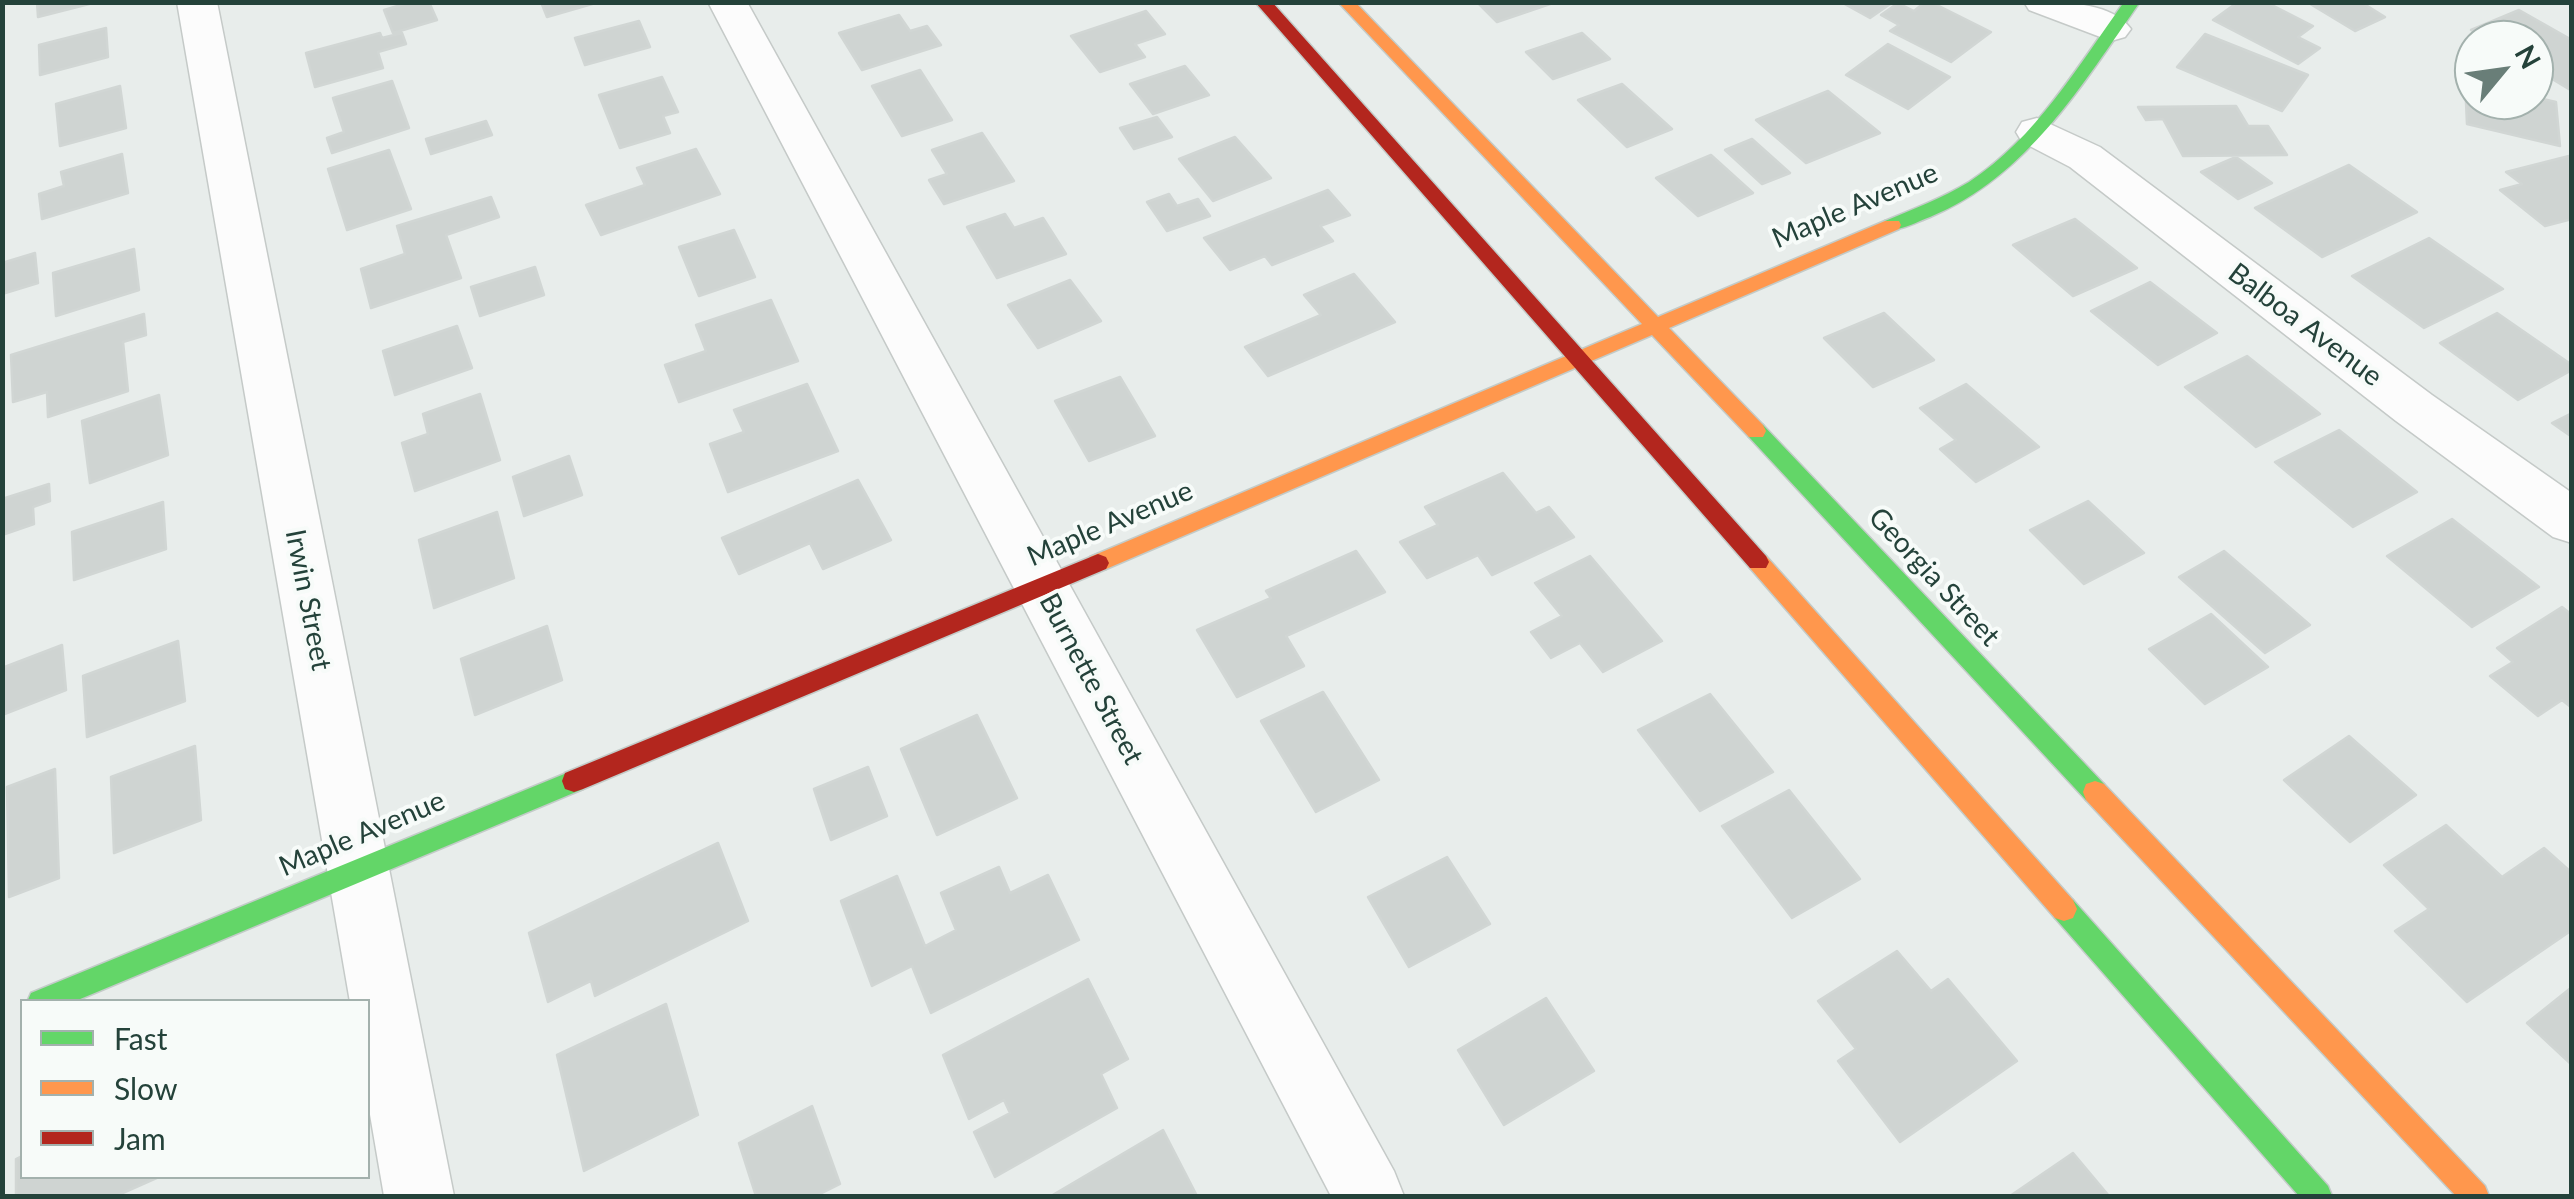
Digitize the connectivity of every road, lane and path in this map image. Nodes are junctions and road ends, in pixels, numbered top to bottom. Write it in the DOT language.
graph roads {
  1 [pos="197,2"];
  2 [pos="727,2"];
  3 [pos="1263,2"];
  4 [pos="1346,2"];
  5 [pos="2043,2"];
  6 [pos="2122,16"];
  7 [pos="2037,132"];
  8 [pos="1654,323"];
  9 [pos="1576,357"];
  10 [pos="2572,522"];
  11 [pos="1042,586"];
  12 [pos="358,867"];
  13 [pos="47,999"];
  14 [pos="420,1196"];
  15 [pos="1370,1196"];
  16 [pos="2318,1196"];
  17 [pos="2474,1196"];
  1 -- 12 [label="street, Irwin Street"];
  2 -- 11 [label="street, Burnette Street"];
  3 -- 9 [label="main road"];
  4 -- 8 [label="main road, Georgia Street"];
  5 -- 6 [label="street"];
  6 -- 7 [label="main road, Maple Avenue"];
  7 -- 8 [label="main road, Maple Avenue"];
  7 -- 10 [label="street, Balboa Avenue"];
  8 -- 9 [label="main road, Maple Avenue"];
  8 -- 17 [label="main road, Georgia Street"];
  9 -- 11 [label="main road, Maple Avenue"];
  9 -- 16 [label="main road"];
  11 -- 12 [label="main road, Maple Avenue"];
  11 -- 15 [label="street, Burnette Street"];
  12 -- 13 [label="main road, Maple Avenue"];
  12 -- 14 [label="street, Irwin Street"];
}
